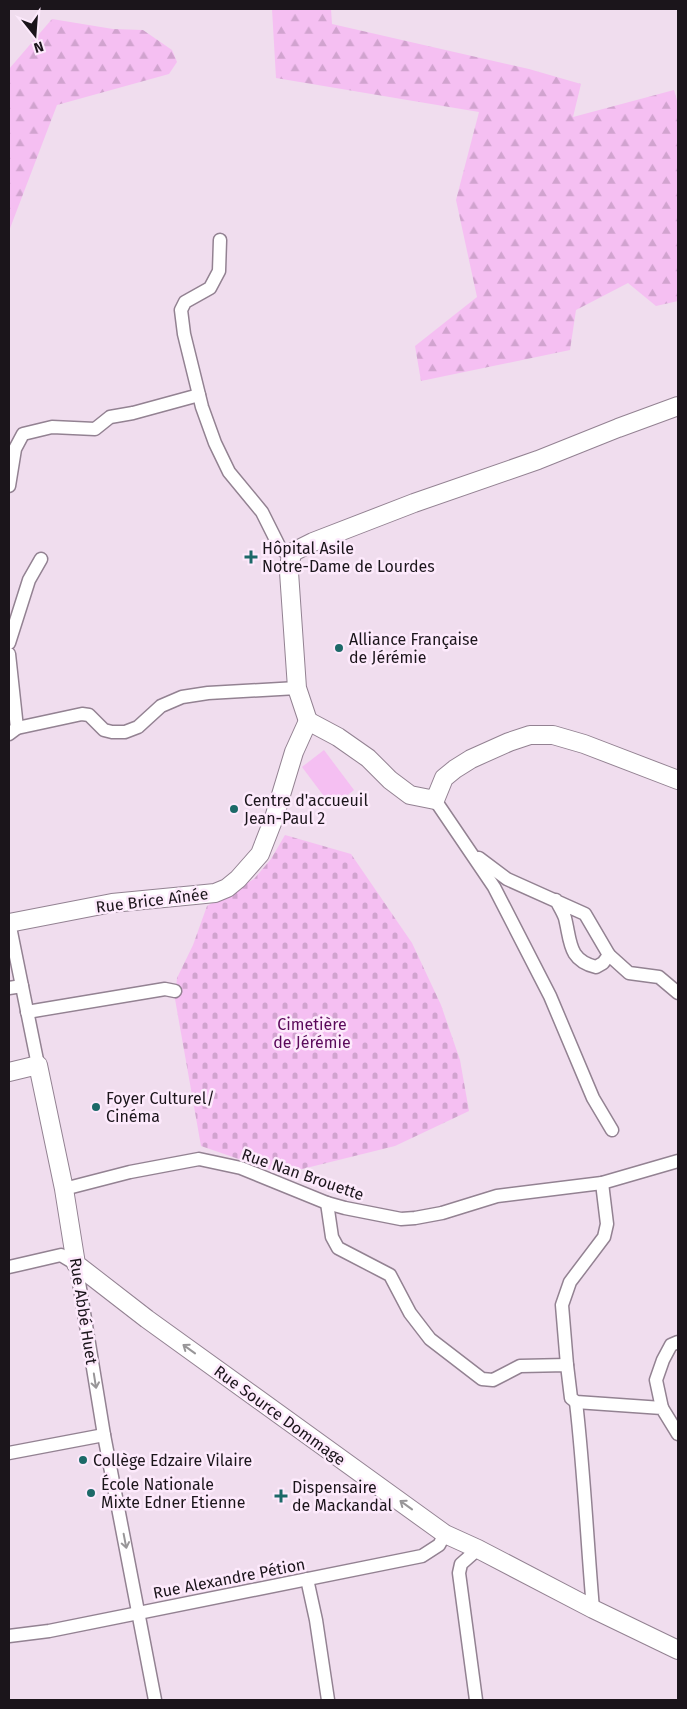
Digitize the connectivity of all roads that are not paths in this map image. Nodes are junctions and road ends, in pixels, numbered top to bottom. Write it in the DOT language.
graph roads {
  1 [pos="220,240"];
  2 [pos="199,394"];
  3 [pos="678,406"];
  4 [pos="9,486"];
  5 [pos="291,557"];
  6 [pos="41,559"];
  7 [pos="9,643"];
  8 [pos="9,655"];
  9 [pos="297,688"];
  10 [pos="308,721"];
  11 [pos="13,731"];
  12 [pos="678,780"];
  13 [pos="435,800"];
  14 [pos="469,850"];
  15 [pos="556,900"];
  16 [pos="9,923"];
  17 [pos="610,955"];
  18 [pos="22,986"];
  19 [pos="9,988"];
  20 [pos="175,991"];
  21 [pos="678,993"];
  22 [pos="27,1012"];
  23 [pos="38,1065"];
  24 [pos="9,1072"];
  25 [pos="612,1130"];
  26 [pos="678,1162"];
  27 [pos="602,1182"];
  28 [pos="64,1188"];
  29 [pos="327,1203"];
  30 [pos="76,1264"];
  31 [pos="9,1267"];
  32 [pos="678,1342"];
  33 [pos="567,1365"];
  34 [pos="576,1402"];
  35 [pos="662,1408"];
  36 [pos="678,1434"];
  37 [pos="104,1435"];
  38 [pos="9,1453"];
  39 [pos="446,1534"];
  40 [pos="478,1549"];
  41 [pos="307,1579"];
  42 [pos="593,1609"];
  43 [pos="139,1612"];
  44 [pos="9,1636"];
  45 [pos="678,1650"];
  46 [pos="155,1700"];
  47 [pos="328,1700"];
  48 [pos="476,1700"];
  1 -- 2 [label="street"];
  2 -- 4 [label="street"];
  2 -- 5 [label="street"];
  3 -- 5 [label="street"];
  5 -- 9 [label="street"];
  6 -- 7 [label="street"];
  8 -- 11 [label="street"];
  9 -- 10 [label="street"];
  9 -- 11 [label="street"];
  10 -- 13 [label="street"];
  10 -- 16 [label="street, Rue Brice Aînée"];
  12 -- 13 [label="street"];
  13 -- 14 [label="street"];
  14 -- 15 [label="street"];
  14 -- 25 [label="street"];
  15 -- 17 [label="street"];
  15 -- 17 [label="street"];
  16 -- 18 [label="street, Rue Abbé Huet"];
  17 -- 21 [label="street"];
  18 -- 19 [label="street"];
  18 -- 22 [label="street, Rue Abbé Huet"];
  20 -- 22 [label="street"];
  22 -- 23 [label="street, Rue Abbé Huet"];
  23 -- 24 [label="street"];
  23 -- 28 [label="street, Rue Abbé Huet"];
  26 -- 27 [label="street, Rue Nan Brouette"];
  27 -- 29 [label="street, Rue Nan Brouette"];
  27 -- 33 [label="street"];
  28 -- 29 [label="street, Rue Nan Brouette"];
  28 -- 30 [label="street, Rue Abbé Huet"];
  29 -- 33 [label="street"];
  30 -- 31 [label="street"];
  30 -- 37 [label="street, Rue Abbé Huet, one-way"];
  39 -- 30 [label="street, Rue Source Dommage, one-way"];
  32 -- 35 [label="street"];
  33 -- 34 [label="street"];
  34 -- 35 [label="street"];
  34 -- 42 [label="street"];
  35 -- 36 [label="street"];
  37 -- 38 [label="street"];
  37 -- 43 [label="street, Rue Abbé Huet, one-way"];
  39 -- 40 [label="street, Rue Source Dommage"];
  39 -- 41 [label="street, Rue Alexandre Pétion"];
  40 -- 42 [label="street, Rue Source Dommage"];
  40 -- 48 [label="street"];
  41 -- 43 [label="street, Rue Alexandre Pétion"];
  41 -- 47 [label="street"];
  42 -- 45 [label="street, Rue Source Dommage"];
  43 -- 44 [label="street, Rue Alexandre Pétion"];
  43 -- 46 [label="street, Rue Abbé Huet"];
}
